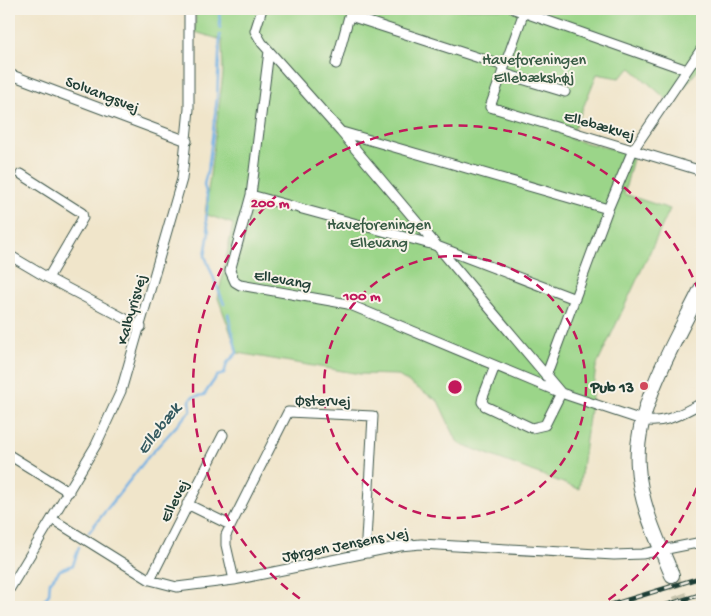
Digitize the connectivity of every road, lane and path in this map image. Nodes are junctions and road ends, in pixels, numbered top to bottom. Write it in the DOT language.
graph roads {
  1 [pos="189,9"];
  2 [pos="262,9"];
  3 [pos="521,10"];
  4 [pos="350,12"];
  5 [pos="702,48"];
  6 [pos="269,51"];
  7 [pos="336,64"];
  8 [pos="503,70"];
  9 [pos="687,70"];
  10 [pos="9,74"];
  11 [pos="565,92"];
  12 [pos="341,132"];
  13 [pos="187,141"];
  14 [pos="633,150"];
  15 [pos="702,170"];
  16 [pos="22,174"];
  17 [pos="252,195"];
  18 [pos="608,209"];
  19 [pos="434,245"];
  20 [pos="9,255"];
  21 [pos="48,278"];
  22 [pos="702,287"];
  23 [pos="575,299"];
  24 [pos="141,327"];
  25 [pos="495,366"];
  26 [pos="546,376"];
  27 [pos="560,393"];
  28 [pos="702,403"];
  29 [pos="642,420"];
  30 [pos="223,435"];
  31 [pos="9,455"];
  32 [pos="69,492"];
  33 [pos="187,504"];
  34 [pos="52,519"];
  35 [pos="230,525"];
  36 [pos="700,541"];
  37 [pos="662,550"];
  38 [pos="368,553"];
  39 [pos="672,575"];
  40 [pos="150,580"];
  41 [pos="234,580"];
  42 [pos="10,584"];
  1 -- 13 [label="street, Kalbyrisvej"];
  2 -- 6 [label="street"];
  3 -- 8 [label="street"];
  3 -- 9 [label="street"];
  4 -- 7 [label="street"];
  4 -- 8 [label="street"];
  5 -- 9 [label="street"];
  6 -- 12 [label="street"];
  6 -- 17 [label="street, Ellevang"];
  8 -- 11 [label="street"];
  8 -- 14 [label="street, Ellebækvej"];
  9 -- 14 [label="street"];
  10 -- 13 [label="street, Solvangsvej"];
  12 -- 18 [label="street"];
  12 -- 19 [label="street"];
  13 -- 24 [label="street, Kalbyrisvej"];
  14 -- 15 [label="street, Ellebækvej"];
  14 -- 18 [label="street"];
  16 -- 21 [label="street"];
  17 -- 19 [label="street"];
  17 -- 25 [label="street, Ellevang"];
  18 -- 23 [label="street"];
  19 -- 23 [label="street"];
  19 -- 26 [label="street"];
  20 -- 21 [label="street"];
  21 -- 24 [label="street"];
  22 -- 29 [label="street"];
  23 -- 26 [label="street"];
  24 -- 32 [label="street, Kalbyrisvej"];
  25 -- 27 [label="street, Ellevang"];
  25 -- 27 [label="street"];
  26 -- 27 [label="street"];
  27 -- 29 [label="street, Ellevang"];
  28 -- 29 [label="street, Ellevang"];
  29 -- 37 [label="street"];
  30 -- 33 [label="street, Ellevej"];
  31 -- 32 [label="street"];
  32 -- 34 [label="street, Kalbyrisvej"];
  33 -- 35 [label="street"];
  33 -- 40 [label="street, Ellevej"];
  34 -- 40 [label="street, Jørgen Jensens Vej"];
  34 -- 42 [label="street, Kalbyrisvej"];
  35 -- 38 [label="street, Østervej"];
  35 -- 41 [label="street, Østervej"];
  36 -- 37 [label="street, Jørgen Jensens Vej"];
  37 -- 38 [label="street, Jørgen Jensens Vej"];
  37 -- 39 [label="street"];
  38 -- 41 [label="street, Jørgen Jensens Vej"];
  40 -- 41 [label="street, Jørgen Jensens Vej"];
}
